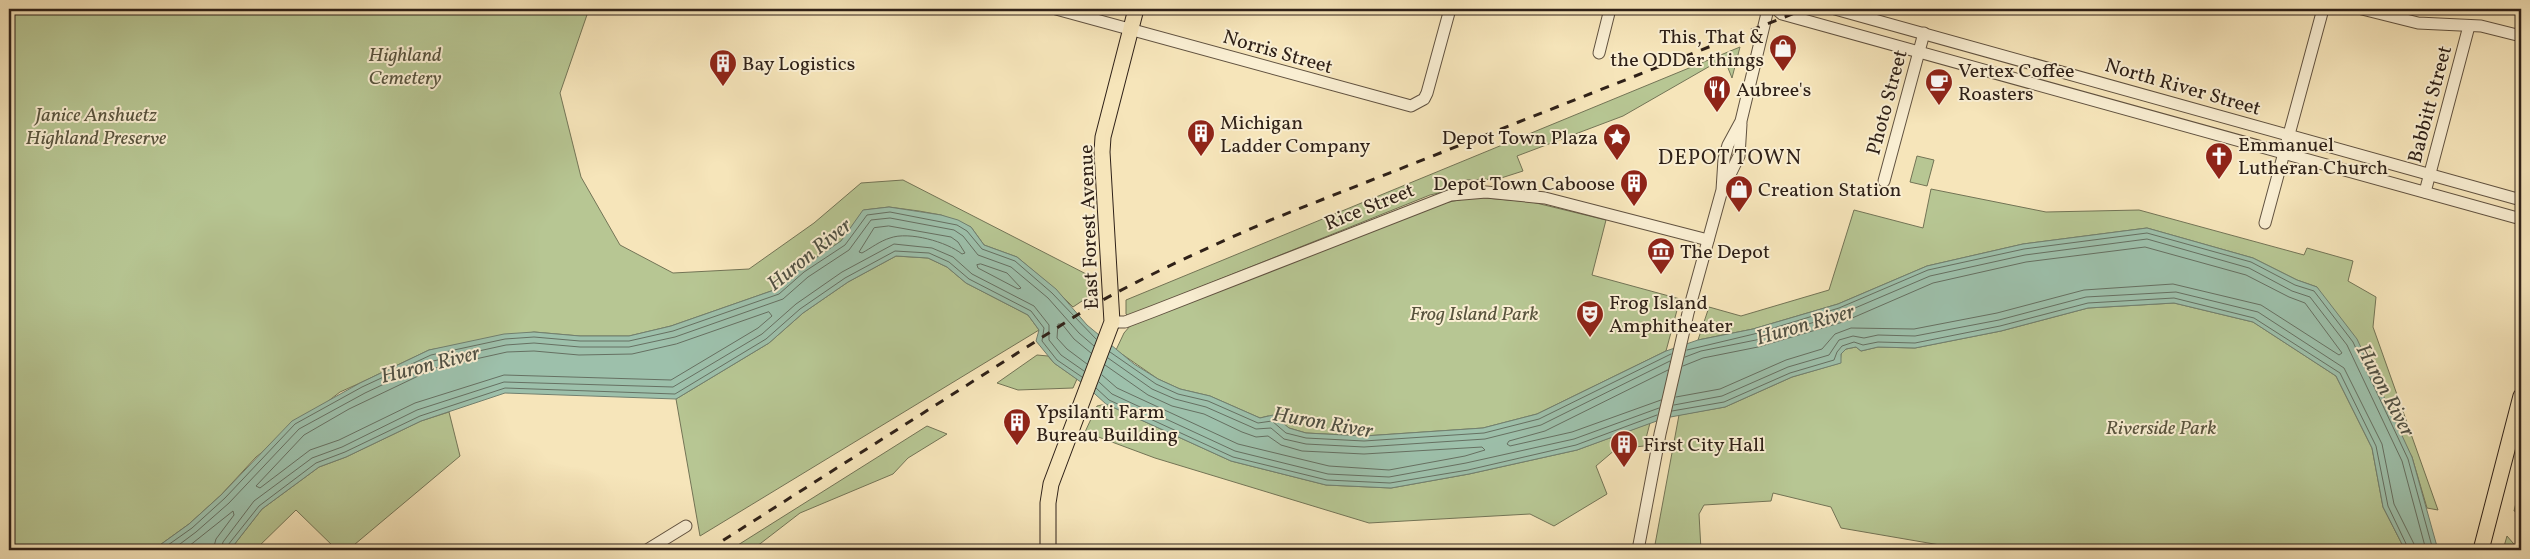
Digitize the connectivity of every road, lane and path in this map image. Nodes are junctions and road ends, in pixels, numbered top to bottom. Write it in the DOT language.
graph roads {
  1 [pos="1056,9"];
  2 [pos="1136,9"];
  3 [pos="1450,9"];
  4 [pos="1610,9"];
  5 [pos="1768,9"];
  6 [pos="1776,9"];
  7 [pos="1835,9"];
  8 [pos="2323,9"];
  9 [pos="2362,9"];
  10 [pos="2469,26"];
  11 [pos="1131,29"];
  12 [pos="1924,33"];
  13 [pos="2521,36"];
  14 [pos="1919,52"];
  15 [pos="1599,53"];
  16 [pos="2289,135"];
  17 [pos="2284,154"];
  18 [pos="2430,173"];
  19 [pos="1884,181"];
  20 [pos="2425,192"];
  21 [pos="2521,200"];
  22 [pos="2521,219"];
  23 [pos="2265,223"];
  24 [pos="1708,240"];
  25 [pos="1112,324"];
  26 [pos="2521,396"];
  27 [pos="686,526"];
  28 [pos="647,550"];
  29 [pos="1048,550"];
  30 [pos="1638,550"];
  31 [pos="2481,550"];
  1 -- 11 [label="street, Norris Street"];
  2 -- 11 [label="main road, East Forest Avenue"];
  3 -- 11 [label="street, Norris Street"];
  4 -- 15 [label="street"];
  5 -- 24 [label="street"];
  6 -- 14 [label="street, North River Street"];
  7 -- 12 [label="street, North River Street"];
  8 -- 16 [label="street"];
  9 -- 10 [label="street"];
  10 -- 13 [label="street"];
  10 -- 18 [label="street, Babbitt Street"];
  11 -- 25 [label="main road, East Forest Avenue"];
  12 -- 14 [label="street, Photo Street"];
  12 -- 16 [label="street, North River Street"];
  14 -- 17 [label="street, North River Street"];
  14 -- 19 [label="street, Photo Street"];
  16 -- 17 [label="street"];
  16 -- 18 [label="street, North River Street"];
  17 -- 20 [label="street, North River Street"];
  17 -- 23 [label="street"];
  18 -- 20 [label="street, Babbitt Street"];
  18 -- 21 [label="street, North River Street"];
  20 -- 22 [label="street, North River Street"];
  24 -- 25 [label="street, Rice Street"];
  24 -- 30 [label="street"];
  25 -- 29 [label="main road"];
  26 -- 31 [label="main road"];
  27 -- 28 [label="street"];
}
